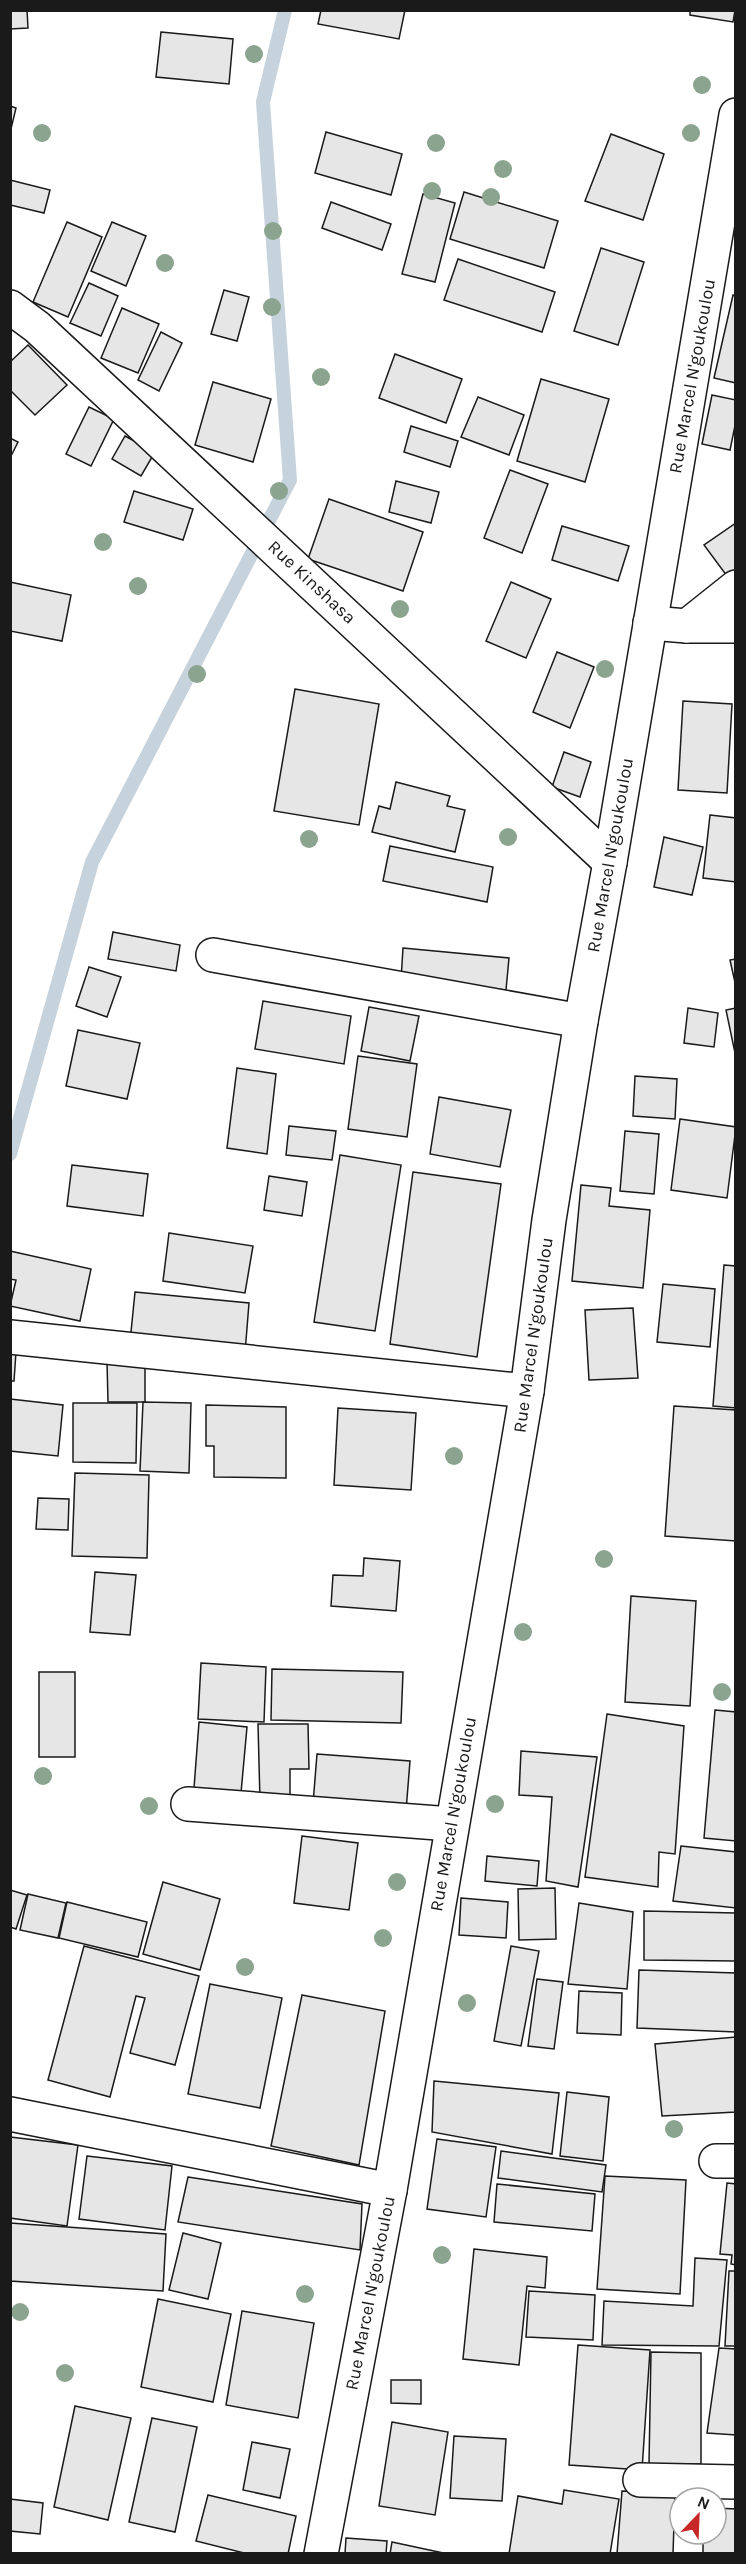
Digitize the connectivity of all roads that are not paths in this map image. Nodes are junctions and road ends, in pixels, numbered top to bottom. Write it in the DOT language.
graph roads {
  1 [pos="735,115"];
  2 [pos="10,307"];
  3 [pos="735,587"];
  4 [pos="650,623"];
  5 [pos="687,626"];
  6 [pos="735,626"];
  7 [pos="610,862"];
  8 [pos="213,955"];
  9 [pos="580,1021"];
  10 [pos="10,1337"];
  11 [pos="527,1391"];
  12 [pos="188,1804"];
  13 [pos="451,1824"];
  14 [pos="10,2114"];
  15 [pos="390,2190"];
  16 [pos="640,2480"];
  17 [pos="735,2482"];
  18 [pos="321,2553"];
  1 -- 4 [label="street, Rue Marcel N'goukoulou"];
  2 -- 7 [label="street, Rue Kinshasa"];
  3 -- 5 [label="street"];
  4 -- 5 [label="street"];
  4 -- 7 [label="street, Rue Marcel N'goukoulou"];
  5 -- 6 [label="street"];
  7 -- 9 [label="street, Rue Marcel N'goukoulou"];
  8 -- 9 [label="street"];
  9 -- 11 [label="street, Rue Marcel N'goukoulou"];
  10 -- 11 [label="street"];
  11 -- 13 [label="street, Rue Marcel N'goukoulou"];
  12 -- 13 [label="street"];
  13 -- 15 [label="street, Rue Marcel N'goukoulou"];
  14 -- 15 [label="street"];
  15 -- 18 [label="street, Rue Marcel N'goukoulou"];
  16 -- 17 [label="street"];
}
